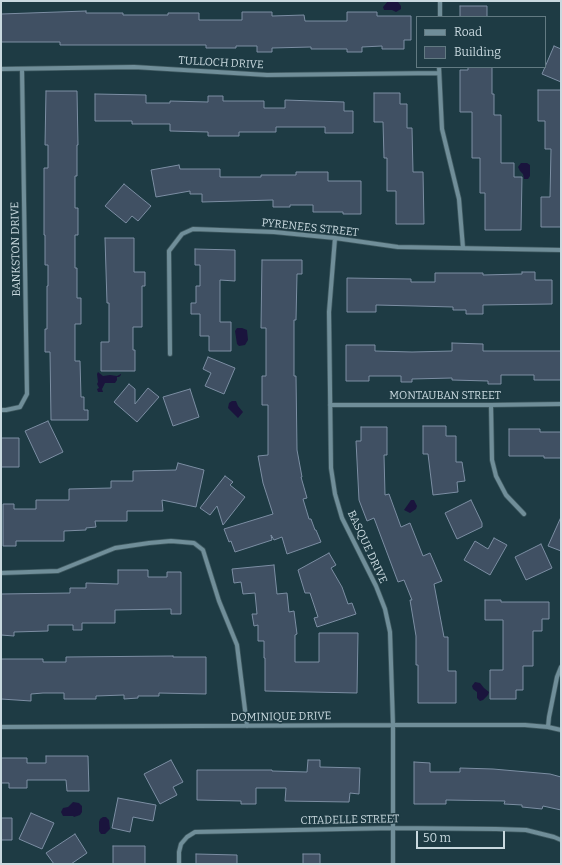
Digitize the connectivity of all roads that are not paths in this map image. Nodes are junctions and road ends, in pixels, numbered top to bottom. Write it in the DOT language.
graph roads {
  1 [pos="440,1"];
  2 [pos="440,16"];
  3 [pos="439,68"];
  4 [pos="1,69"];
  5 [pos="22,69"];
  6 [pos="439,73"];
  7 [pos="335,238"];
  8 [pos="463,248"];
  9 [pos="561,250"];
  10 [pos="170,354"];
  11 [pos="561,404"];
  12 [pos="330,405"];
  13 [pos="491,405"];
  14 [pos="1,410"];
  15 [pos="524,514"];
  16 [pos="1,573"];
  17 [pos="561,667"];
  18 [pos="393,725"];
  19 [pos="247,726"];
  20 [pos="1,727"];
  21 [pos="548,727"];
  22 [pos="561,730"];
  23 [pos="393,828"];
  24 [pos="561,840"];
  25 [pos="179,864"];
  26 [pos="393,864"];
  1 -- 2 [label="street"];
  3 -- 6 [label="street"];
  4 -- 5 [label="street, TULLOCH DRIVE"];
  5 -- 6 [label="street, TULLOCH DRIVE"];
  5 -- 14 [label="street, BANKSTON DRIVE"];
  6 -- 8 [label="street"];
  7 -- 8 [label="street, PYRENEES STREET"];
  7 -- 10 [label="street, PYRENEES STREET"];
  7 -- 12 [label="street, BASQUE DRIVE"];
  8 -- 9 [label="street, PYRENEES STREET"];
  11 -- 13 [label="street, MONTAUBAN STREET"];
  12 -- 13 [label="street, MONTAUBAN STREET"];
  12 -- 18 [label="street, BASQUE DRIVE"];
  13 -- 15 [label="street"];
  16 -- 19 [label="street"];
  17 -- 21 [label="street"];
  18 -- 19 [label="street, DOMINIQUE DRIVE"];
  18 -- 21 [label="street, DOMINIQUE DRIVE"];
  18 -- 23 [label="street, BASQUE DRIVE"];
  19 -- 20 [label="street, DOMINIQUE DRIVE"];
  21 -- 22 [label="street, DOMINIQUE DRIVE"];
  23 -- 24 [label="street, CITADELLE STREET"];
  23 -- 25 [label="street, CITADELLE STREET"];
  23 -- 26 [label="street, BASQUE DRIVE"];
}
